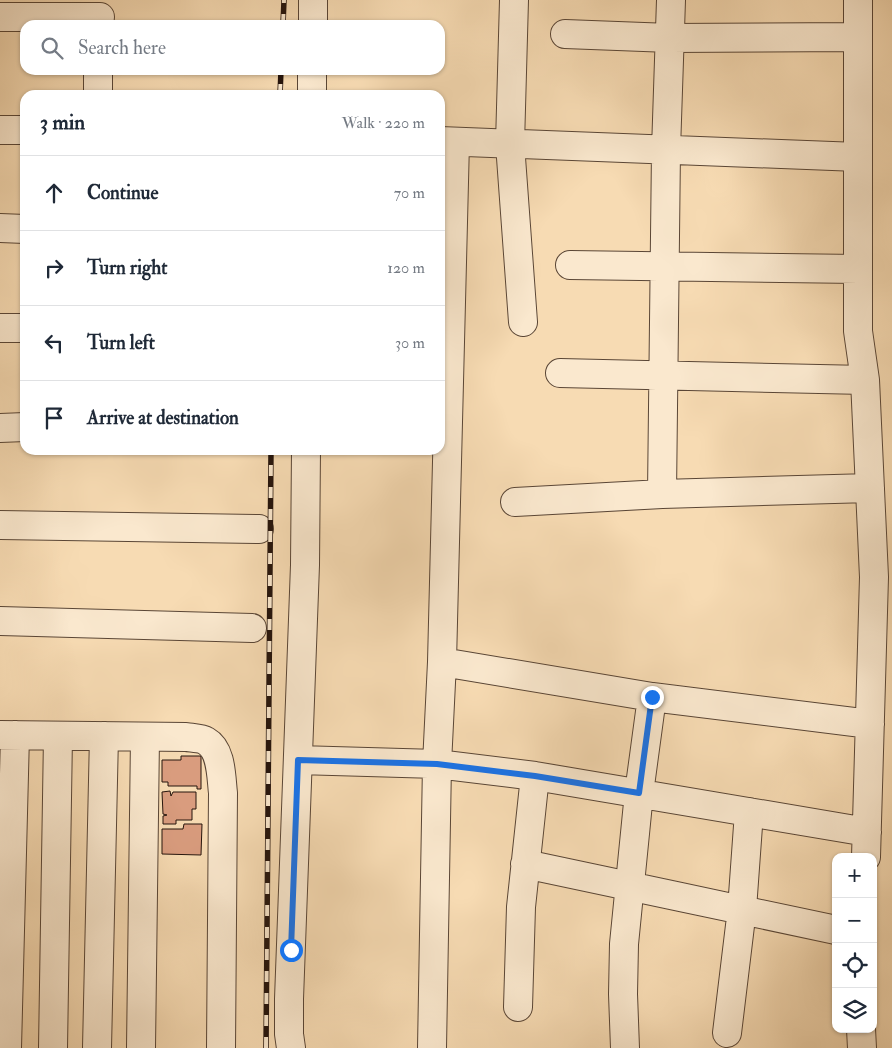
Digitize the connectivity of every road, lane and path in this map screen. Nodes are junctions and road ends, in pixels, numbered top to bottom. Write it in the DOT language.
graph roads {
  1 [pos="313,0"];
  2 [pos="514,0"];
  3 [pos="671,0"];
  4 [pos="858,0"];
  5 [pos="100,14"];
  6 [pos="0,17"];
  7 [pos="312,20"];
  8 [pos="565,34"];
  9 [pos="858,37"];
  10 [pos="670,38"];
  11 [pos="98,75"];
  12 [pos="312,75"];
  13 [pos="98,90"];
  14 [pos="312,90"];
  15 [pos="0,130"];
  16 [pos="20,130"];
  17 [pos="448,141"];
  18 [pos="510,144"];
  19 [pos="666,150"];
  20 [pos="858,157"];
  21 [pos="0,228"];
  22 [pos="20,229"];
  23 [pos="570,265"];
  24 [pos="665,266"];
  25 [pos="858,268"];
  26 [pos="523,322"];
  27 [pos="0,328"];
  28 [pos="20,328"];
  29 [pos="560,373"];
  30 [pos="664,376"];
  31 [pos="865,380"];
  32 [pos="445,402"];
  33 [pos="20,427"];
  34 [pos="0,428"];
  35 [pos="306,455"];
  36 [pos="444,455"];
  37 [pos="870,488"];
  38 [pos="662,494"];
  39 [pos="515,502"];
  40 [pos="0,525"];
  41 [pos="259,529"];
  42 [pos="0,621"];
  43 [pos="252,628"];
  44 [pos="442,662"];
  45 [pos="652,697"];
  46 [pos="870,724"];
  47 [pos="7,735"];
  48 [pos="58,736"];
  49 [pos="104,736"];
  50 [pos="145,737"];
  51 [pos="298,760"];
  52 [pos="437,764"];
  53 [pos="535,776"];
  54 [pos="639,793"];
  55 [pos="749,812"];
  56 [pos="866,844"];
  57 [pos="525,864"];
  58 [pos="630,888"];
  59 [pos="742,909"];
  60 [pos="832,929"];
  61 [pos="518,1007"];
  62 [pos="727,1033"];
  63 [pos="861,1033"];
  64 [pos="7,1048"];
  65 [pos="53,1048"];
  66 [pos="97,1048"];
  67 [pos="141,1048"];
  68 [pos="221,1048"];
  69 [pos="290,1048"];
  70 [pos="432,1048"];
  71 [pos="625,1048"];
  72 [pos="862,1048"];
  1 -- 7 [label="street"];
  2 -- 18 [label="street"];
  3 -- 10 [label="street"];
  4 -- 9 [label="street"];
  5 -- 6 [label="street"];
  8 -- 10 [label="street"];
  9 -- 10 [label="street"];
  9 -- 20 [label="street"];
  10 -- 19 [label="street"];
  11 -- 13 [label="street"];
  12 -- 14 [label="street"];
  15 -- 16 [label="street"];
  17 -- 18 [label="street"];
  17 -- 32 [label="street"];
  18 -- 19 [label="street"];
  18 -- 26 [label="street"];
  19 -- 20 [label="street"];
  19 -- 24 [label="street"];
  20 -- 25 [label="street"];
  21 -- 22 [label="street"];
  23 -- 24 [label="street"];
  24 -- 25 [label="street"];
  24 -- 30 [label="street"];
  25 -- 31 [label="street"];
  27 -- 28 [label="street"];
  29 -- 30 [label="street"];
  30 -- 31 [label="street"];
  30 -- 38 [label="street"];
  31 -- 37 [label="street"];
  33 -- 34 [label="street"];
  35 -- 51 [label="street"];
  36 -- 44 [label="street"];
  37 -- 38 [label="street"];
  37 -- 46 [label="street"];
  38 -- 39 [label="street"];
  40 -- 41 [label="street"];
  42 -- 43 [label="street"];
  44 -- 45 [label="street"];
  44 -- 52 [label="street"];
  45 -- 46 [label="street"];
  45 -- 54 [label="street"];
  46 -- 56 [label="street"];
  47 -- 48 [label="street"];
  47 -- 64 [label="street"];
  48 -- 49 [label="street"];
  48 -- 65 [label="street"];
  49 -- 50 [label="street"];
  49 -- 66 [label="street"];
  50 -- 67 [label="street"];
  50 -- 68 [label="street"];
  51 -- 52 [label="street"];
  51 -- 69 [label="street"];
  52 -- 53 [label="street"];
  52 -- 70 [label="street"];
  53 -- 54 [label="street"];
  53 -- 57 [label="street"];
  54 -- 55 [label="street"];
  54 -- 58 [label="street"];
  55 -- 56 [label="street"];
  55 -- 59 [label="street"];
  57 -- 58 [label="street"];
  57 -- 61 [label="street"];
  58 -- 59 [label="street"];
  58 -- 71 [label="street"];
  59 -- 60 [label="street"];
  59 -- 62 [label="street"];
  63 -- 72 [label="street"];
}
